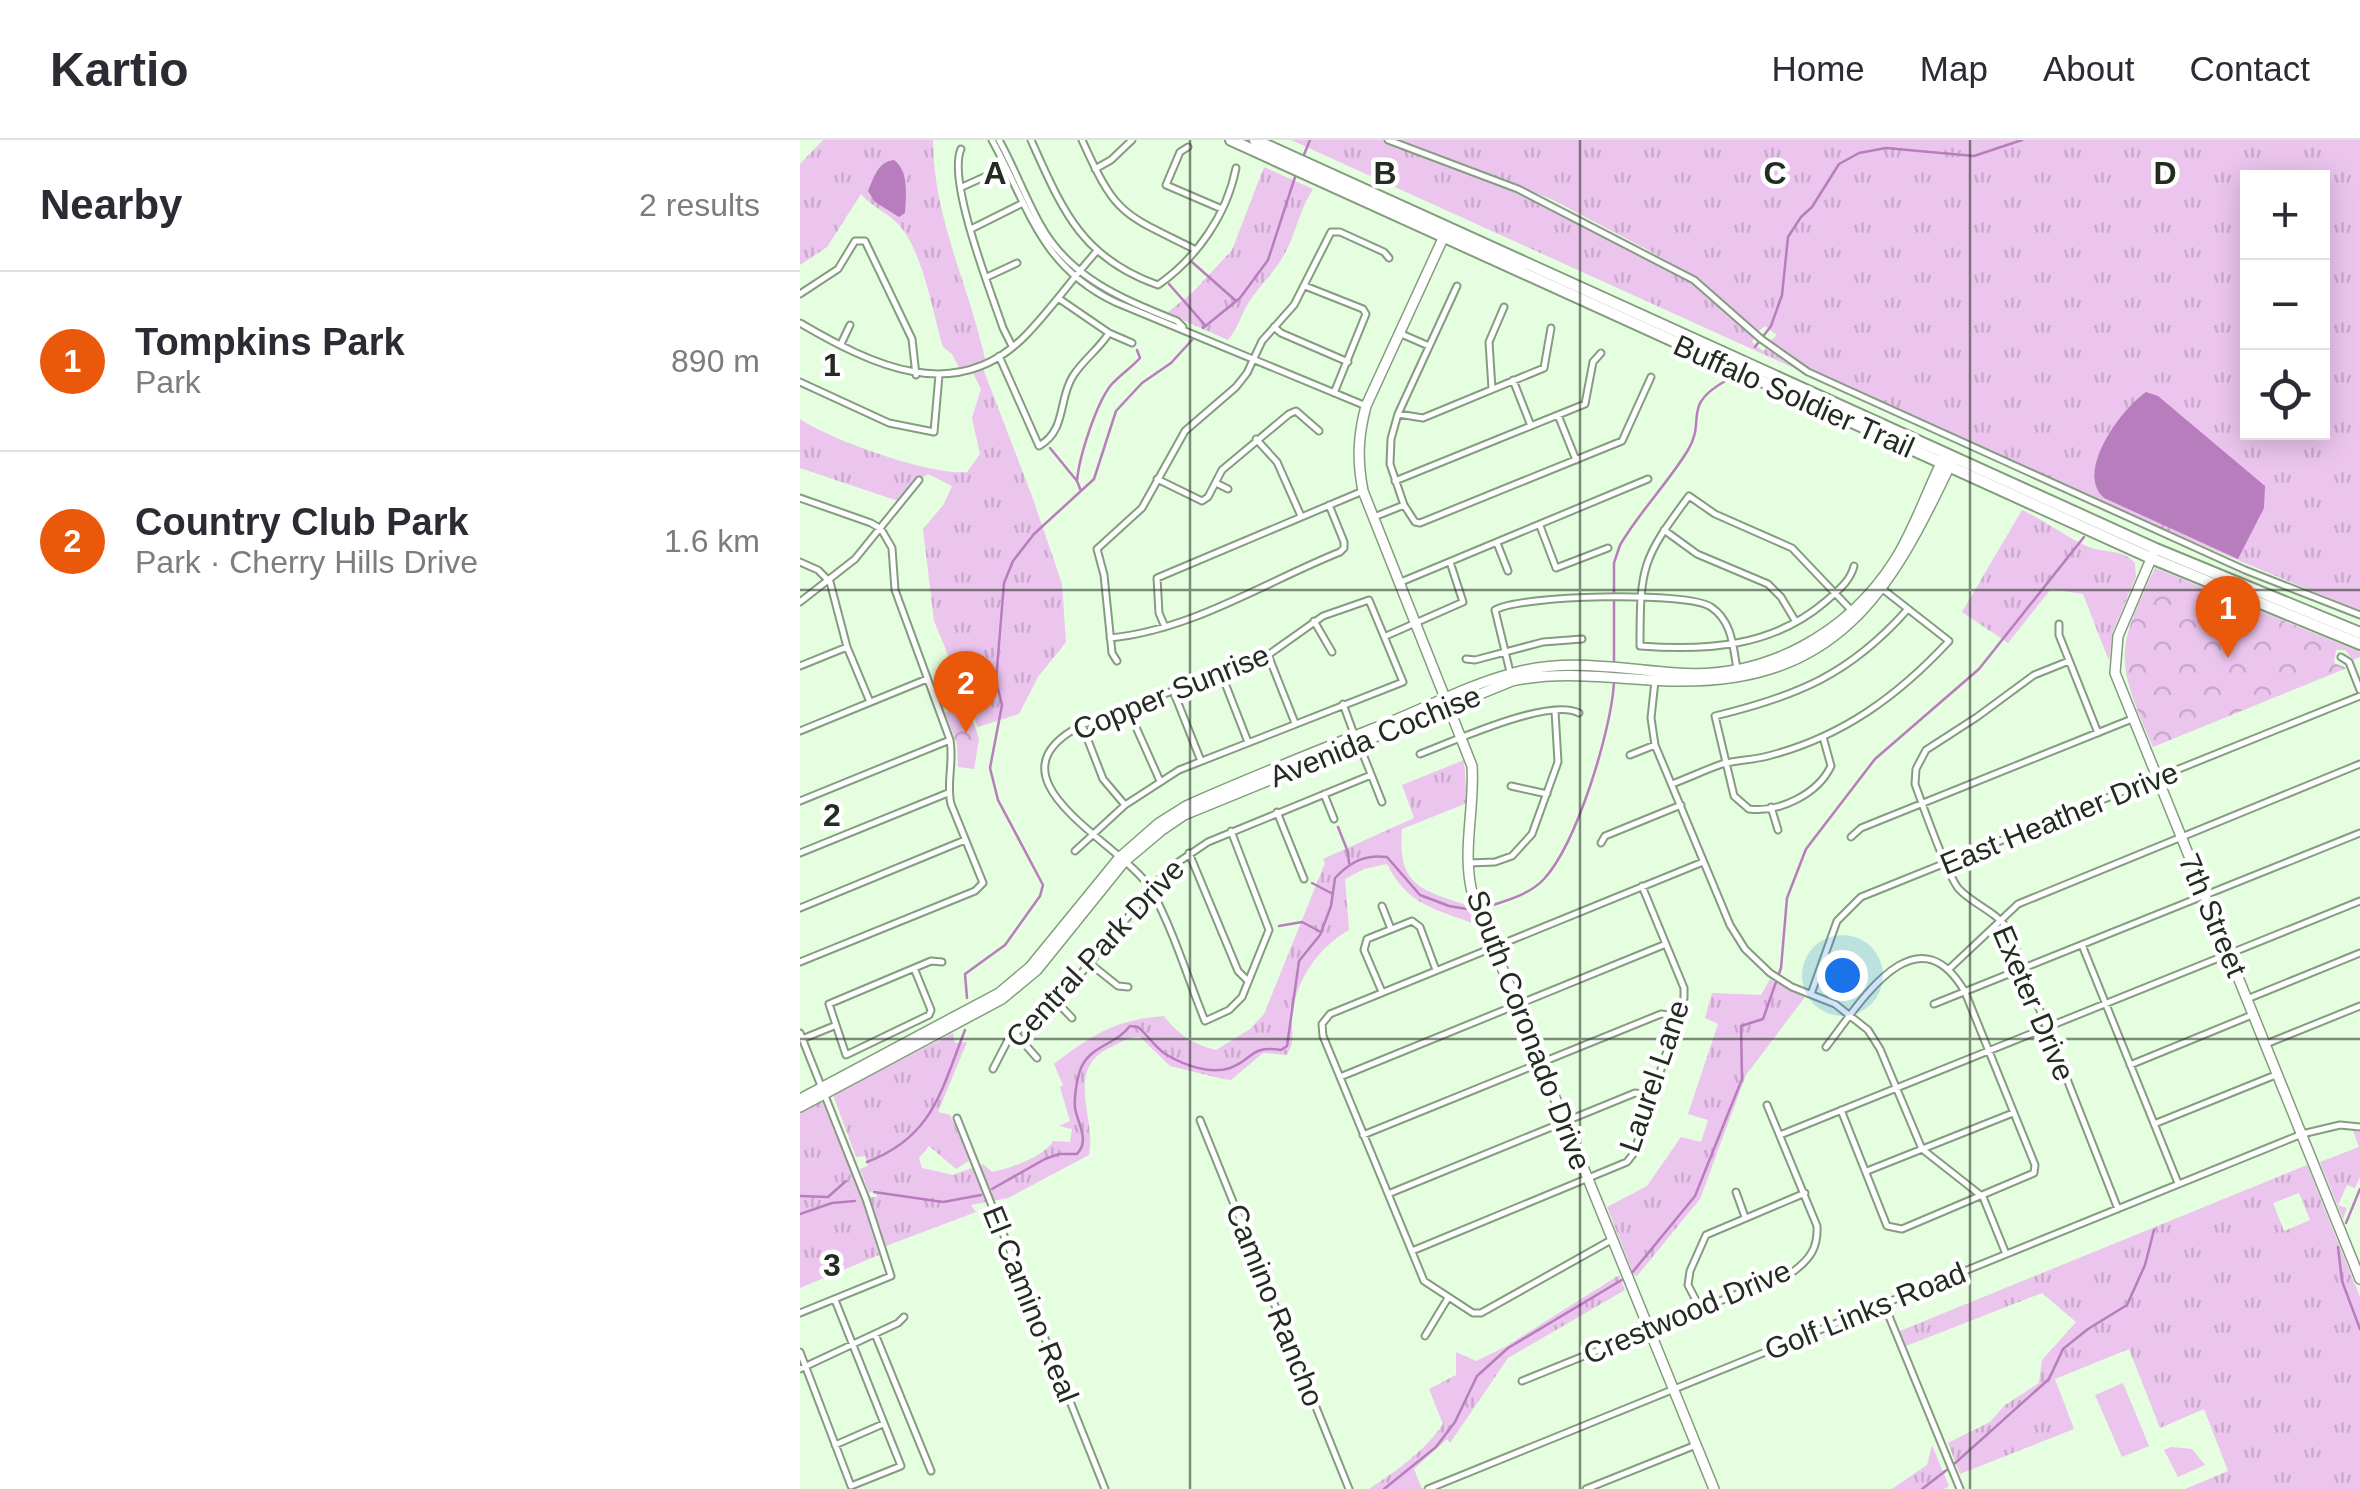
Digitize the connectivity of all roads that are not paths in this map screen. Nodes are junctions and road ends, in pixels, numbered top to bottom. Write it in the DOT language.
graph roads {
  1 [pos="995,140"];
  2 [pos="1031,140"];
  3 [pos="1082,140"];
  4 [pos="1132,140"];
  5 [pos="1231,140"];
  6 [pos="1255,140"];
  7 [pos="1388,140"];
  8 [pos="1188,148"];
  9 [pos="961,149"];
  10 [pos="1236,168"];
  11 [pos="1095,169"];
  12 [pos="996,172"];
  13 [pos="960,188"];
  14 [pos="1025,202"];
  15 [pos="1222,209"];
  16 [pos="971,229"];
  17 [pos="1446,232"];
  18 [pos="1196,250"];
  19 [pos="1096,252"];
  20 [pos="1388,258"];
  21 [pos="1017,264"];
  22 [pos="1076,274"];
  23 [pos="987,277"];
  24 [pos="1305,286"];
  25 [pos="1456,286"];
  26 [pos="800,294"];
  27 [pos="1057,297"];
  28 [pos="1504,308"];
  29 [pos="800,322"];
  30 [pos="850,325"];
  31 [pos="1273,325"];
  32 [pos="1552,328"];
  33 [pos="1109,333"];
  34 [pos="1399,333"];
  35 [pos="1132,343"];
  36 [pos="840,344"];
  37 [pos="1012,346"];
  38 [pos="1429,346"];
  39 [pos="1601,353"];
  40 [pos="999,356"];
  41 [pos="1255,359"];
  42 [pos="1348,362"];
  43 [pos="916,375"];
  44 [pos="938,375"];
  45 [pos="1651,377"];
  46 [pos="1514,380"];
  47 [pos="800,382"];
  48 [pos="1492,389"];
  49 [pos="1334,393"];
  50 [pos="1366,406"];
  51 [pos="1398,414"];
  52 [pos="1558,415"];
  53 [pos="1531,426"];
  54 [pos="1320,430"];
  55 [pos="1256,439"];
  56 [pos="1576,460"];
  57 [pos="1947,461"];
  58 [pos="1158,478"];
  59 [pos="1648,479"];
  60 [pos="919,480"];
  61 [pos="1395,482"];
  62 [pos="1216,483"];
  63 [pos="1228,489"];
  64 [pos="1363,490"];
  65 [pos="800,498"];
  66 [pos="1329,505"];
  67 [pos="1404,505"];
  68 [pos="1301,516"];
  69 [pos="1374,517"];
  70 [pos="1540,526"];
  71 [pos="881,529"];
  72 [pos="1664,530"];
  73 [pos="1497,543"];
  74 [pos="1608,548"];
  75 [pos="2154,554"];
  76 [pos="800,562"];
  77 [pos="1450,562"];
  78 [pos="1854,566"];
  79 [pos="1508,571"];
  80 [pos="830,582"];
  81 [pos="1400,582"];
  82 [pos="1880,587"];
  83 [pos="1835,593"];
  84 [pos="1640,598"];
  85 [pos="800,602"];
  86 [pos="1908,610"];
  87 [pos="1855,614"];
  88 [pos="2360,615"];
  89 [pos="1314,621"];
  90 [pos="1796,622"];
  91 [pos="1416,623"];
  92 [pos="2059,624"];
  93 [pos="1164,627"];
  94 [pos="2360,633"];
  95 [pos="1385,636"];
  96 [pos="1110,638"];
  97 [pos="1582,639"];
  98 [pos="2360,644"];
  99 [pos="1733,645"];
  100 [pos="848,647"];
  101 [pos="1504,650"];
  102 [pos="1332,652"];
  103 [pos="1268,655"];
  104 [pos="2341,657"];
  105 [pos="1466,659"];
  106 [pos="1116,661"];
  107 [pos="2068,661"];
  108 [pos="800,666"];
  109 [pos="1221,673"];
  110 [pos="1738,673"];
  111 [pos="1655,676"];
  112 [pos="1511,677"];
  113 [pos="927,679"];
  114 [pos="1174,692"];
  115 [pos="2360,693"];
  116 [pos="870,702"];
  117 [pos="1447,702"];
  118 [pos="1342,704"];
  119 [pos="1127,707"];
  120 [pos="1555,711"];
  121 [pos="1578,713"];
  122 [pos="2132,718"];
  123 [pos="1295,723"];
  124 [pos="1082,726"];
  125 [pos="800,731"];
  126 [pos="2098,733"];
  127 [pos="1823,737"];
  128 [pos="1462,738"];
  129 [pos="950,740"];
  130 [pos="1356,740"];
  131 [pos="1248,742"];
  132 [pos="1655,745"];
  133 [pos="1420,754"];
  134 [pos="1630,755"];
  135 [pos="1201,761"];
  136 [pos="1725,763"];
  137 [pos="2360,764"];
  138 [pos="1371,775"];
  139 [pos="2157,779"];
  140 [pos="1160,781"];
  141 [pos="1672,784"];
  142 [pos="1512,786"];
  143 [pos="948,793"];
  144 [pos="1324,794"];
  145 [pos="1547,794"];
  146 [pos="800,801"];
  147 [pos="1382,802"];
  148 [pos="1922,804"];
  149 [pos="1125,805"];
  150 [pos="1680,806"];
  151 [pos="1771,807"];
  152 [pos="1278,812"];
  153 [pos="1334,819"];
  154 [pos="1778,830"];
  155 [pos="1231,832"];
  156 [pos="2360,833"];
  157 [pos="1094,834"];
  158 [pos="1851,837"];
  159 [pos="2180,838"];
  160 [pos="965,840"];
  161 [pos="1601,843"];
  162 [pos="1075,851"];
  163 [pos="800,853"];
  164 [pos="1190,853"];
  165 [pos="1122,860"];
  166 [pos="1703,862"];
  167 [pos="1948,863"];
  168 [pos="1467,864"];
  169 [pos="1304,879"];
  170 [pos="1642,886"];
  171 [pos="1150,887"];
  172 [pos="2204,896"];
  173 [pos="2360,901"];
  174 [pos="1382,906"];
  175 [pos="800,908"];
  176 [pos="2000,918"];
  177 [pos="1390,930"];
  178 [pos="1666,944"];
  179 [pos="2082,945"];
  180 [pos="1494,947"];
  181 [pos="2360,953"];
  182 [pos="2229,954"];
  183 [pos="800,962"];
  184 [pos="942,962"];
  185 [pos="1088,962"];
  186 [pos="914,968"];
  187 [pos="2024,968"];
  188 [pos="1950,969"];
  189 [pos="1436,970"];
  190 [pos="1249,981"];
  191 [pos="1128,987"];
  192 [pos="1382,992"];
  193 [pos="1965,992"];
  194 [pos="1810,994"];
  195 [pos="2248,999"];
  196 [pos="1055,1000"];
  197 [pos="1934,1004"];
  198 [pos="2104,1004"];
  199 [pos="1516,1005"];
  200 [pos="2360,1006"];
  201 [pos="1852,1014"];
  202 [pos="2253,1014"];
  203 [pos="1678,1016"];
  204 [pos="1072,1018"];
  205 [pos="834,1026"];
  206 [pos="2047,1028"];
  207 [pos="1015,1033"];
  208 [pos="801,1036"];
  209 [pos="2266,1044"];
  210 [pos="1826,1047"];
  211 [pos="1988,1051"];
  212 [pos="1037,1058"];
  213 [pos="1540,1064"];
  214 [pos="2130,1065"];
  215 [pos="993,1070"];
  216 [pos="2278,1074"];
  217 [pos="1340,1077"];
  218 [pos="1897,1088"];
  219 [pos="823,1090"];
  220 [pos="1653,1096"];
  221 [pos="800,1099"];
  222 [pos="1767,1105"];
  223 [pos="800,1107"];
  224 [pos="1841,1110"];
  225 [pos="2013,1112"];
  226 [pos="957,1118"];
  227 [pos="1200,1120"];
  228 [pos="1563,1121"];
  229 [pos="2154,1124"];
  230 [pos="2360,1127"];
  231 [pos="2302,1134"];
  232 [pos="1364,1135"];
  233 [pos="1780,1135"];
  234 [pos="1922,1148"];
  235 [pos="1866,1171"];
  236 [pos="1588,1179"];
  237 [pos="2178,1184"];
  238 [pos="1736,1192"];
  239 [pos="1805,1193"];
  240 [pos="1388,1194"];
  241 [pos="1983,1197"];
  242 [pos="2118,1209"];
  243 [pos="1745,1217"];
  244 [pos="1613,1239"];
  245 [pos="2360,1249"];
  246 [pos="1412,1252"];
  247 [pos="2006,1254"];
  248 [pos="2350,1255"];
  249 [pos="2360,1279"];
  250 [pos="1448,1298"];
  251 [pos="834,1300"];
  252 [pos="1884,1304"];
  253 [pos="1700,1308"];
  254 [pos="800,1314"];
  255 [pos="904,1316"];
  256 [pos="1649,1329"];
  257 [pos="875,1334"];
  258 [pos="1424,1336"];
  259 [pos="853,1344"];
  260 [pos="800,1352"];
  261 [pos="803,1368"];
  262 [pos="1522,1380"];
  263 [pos="1674,1388"];
  264 [pos="884,1424"];
  265 [pos="1696,1444"];
  266 [pos="835,1445"];
  267 [pos="931,1471"];
  268 [pos="1105,1489"];
  269 [pos="1349,1489"];
  270 [pos="1428,1489"];
  271 [pos="1586,1489"];
  272 [pos="1714,1489"];
  273 [pos="1960,1489"];
  1 -- 14 [label="street"];
  2 -- 19 [label="street"];
  3 -- 11 [label="street"];
  4 -- 11 [label="street"];
  5 -- 17 [label="main road, Buffalo Soldier Trail"];
  6 -- 17 [label="main road, Buffalo Soldier Trail"];
  7 -- 88 [label="street"];
  8 -- 15 [label="street"];
  9 -- 13 [label="street"];
  10 -- 15 [label="street"];
  11 -- 18 [label="street"];
  12 -- 13 [label="street"];
  13 -- 16 [label="street"];
  14 -- 16 [label="street"];
  14 -- 22 [label="street"];
  15 -- 18 [label="street"];
  16 -- 23 [label="street"];
  17 -- 34 [label="street, South Coronado Drive"];
  17 -- 57 [label="main road, Buffalo Soldier Trail"];
  18 -- 19 [label="street"];
  19 -- 22 [label="street"];
  20 -- 24 [label="street"];
  21 -- 23 [label="street"];
  22 -- 27 [label="street"];
  22 -- 41 [label="street"];
  23 -- 37 [label="street"];
  24 -- 31 [label="street"];
  24 -- 42 [label="street"];
  25 -- 38 [label="street"];
  26 -- 43 [label="street"];
  27 -- 33 [label="street"];
  27 -- 37 [label="street"];
  28 -- 48 [label="street"];
  29 -- 36 [label="street"];
  30 -- 36 [label="street"];
  31 -- 41 [label="street"];
  31 -- 42 [label="street"];
  32 -- 46 [label="street"];
  33 -- 35 [label="street"];
  33 -- 40 [label="street"];
  34 -- 38 [label="street"];
  34 -- 50 [label="street, South Coronado Drive"];
  36 -- 43 [label="street"];
  37 -- 40 [label="street"];
  38 -- 51 [label="street"];
  39 -- 52 [label="street"];
  40 -- 44 [label="street"];
  41 -- 49 [label="street"];
  41 -- 58 [label="street"];
  42 -- 49 [label="street"];
  43 -- 44 [label="street"];
  44 -- 47 [label="street"];
  45 -- 56 [label="street"];
  46 -- 48 [label="street"];
  46 -- 53 [label="street"];
  48 -- 51 [label="street"];
  49 -- 50 [label="street"];
  50 -- 64 [label="street, South Coronado Drive"];
  51 -- 61 [label="street"];
  52 -- 53 [label="street"];
  52 -- 56 [label="street"];
  53 -- 61 [label="street"];
  54 -- 55 [label="street"];
  55 -- 62 [label="street"];
  55 -- 68 [label="street"];
  56 -- 67 [label="street"];
  57 -- 75 [label="main road, Buffalo Soldier Trail"];
  57 -- 82 [label="street, Avenida Cochise"];
  58 -- 62 [label="street"];
  58 -- 96 [label="street"];
  59 -- 70 [label="street"];
  60 -- 71 [label="street"];
  61 -- 67 [label="street"];
  62 -- 63 [label="street"];
  64 -- 66 [label="street"];
  64 -- 69 [label="street, South Coronado Drive"];
  65 -- 71 [label="street"];
  66 -- 68 [label="street"];
  66 -- 93 [label="street"];
  67 -- 69 [label="street"];
  68 -- 93 [label="street"];
  69 -- 81 [label="street, South Coronado Drive"];
  70 -- 73 [label="street"];
  70 -- 74 [label="street"];
  71 -- 80 [label="street"];
  71 -- 113 [label="street"];
  72 -- 83 [label="street"];
  72 -- 84 [label="street"];
  72 -- 90 [label="street"];
  73 -- 77 [label="street"];
  73 -- 79 [label="street"];
  75 -- 94 [label="main road, Buffalo Soldier Trail"];
  75 -- 98 [label="main road, Buffalo Soldier Trail"];
  75 -- 122 [label="street, 7th Street"];
  76 -- 80 [label="street"];
  77 -- 81 [label="street"];
  77 -- 91 [label="street"];
  78 -- 83 [label="street"];
  80 -- 85 [label="street"];
  80 -- 100 [label="street"];
  81 -- 91 [label="street, South Coronado Drive"];
  82 -- 86 [label="street"];
  82 -- 87 [label="street, Avenida Cochise"];
  83 -- 87 [label="street"];
  83 -- 90 [label="street"];
  84 -- 99 [label="street"];
  84 -- 99 [label="street"];
  84 -- 101 [label="street"];
  86 -- 127 [label="street"];
  86 -- 136 [label="street"];
  87 -- 110 [label="street, Avenida Cochise"];
  89 -- 95 [label="street, Copper Sunrise"];
  89 -- 102 [label="street"];
  89 -- 103 [label="street, Copper Sunrise"];
  90 -- 99 [label="street"];
  91 -- 95 [label="street"];
  91 -- 117 [label="street, South Coronado Drive"];
  92 -- 107 [label="street"];
  93 -- 96 [label="street"];
  95 -- 118 [label="street"];
  96 -- 106 [label="street"];
  97 -- 101 [label="street"];
  99 -- 110 [label="street"];
  100 -- 108 [label="street"];
  100 -- 116 [label="street"];
  101 -- 105 [label="street"];
  101 -- 112 [label="street"];
  103 -- 109 [label="street, Copper Sunrise"];
  103 -- 123 [label="street"];
  104 -- 115 [label="street"];
  107 -- 126 [label="street"];
  107 -- 148 [label="street, Exeter Drive"];
  109 -- 114 [label="street, Copper Sunrise"];
  109 -- 131 [label="street"];
  110 -- 111 [label="street, Avenida Cochise"];
  111 -- 112 [label="street, Avenida Cochise"];
  111 -- 132 [label="street"];
  112 -- 117 [label="street, Avenida Cochise"];
  113 -- 116 [label="street"];
  113 -- 129 [label="street"];
  114 -- 119 [label="street, Copper Sunrise"];
  114 -- 135 [label="street"];
  115 -- 139 [label="street, East Heather Drive"];
  116 -- 125 [label="street"];
  117 -- 128 [label="street, South Coronado Drive"];
  117 -- 130 [label="street, Avenida Cochise"];
  118 -- 123 [label="street"];
  118 -- 130 [label="street"];
  119 -- 124 [label="street, Copper Sunrise"];
  119 -- 140 [label="street"];
  120 -- 121 [label="street"];
  120 -- 128 [label="street"];
  120 -- 145 [label="street"];
  122 -- 126 [label="street"];
  122 -- 139 [label="street, 7th Street"];
  123 -- 131 [label="street"];
  124 -- 149 [label="street"];
  124 -- 157 [label="street, Copper Sunrise"];
  126 -- 148 [label="street"];
  127 -- 136 [label="street"];
  127 -- 151 [label="street"];
  128 -- 133 [label="street"];
  128 -- 168 [label="street, South Coronado Drive"];
  129 -- 143 [label="street"];
  129 -- 146 [label="street"];
  130 -- 138 [label="street"];
  130 -- 165 [label="street, Avenida Cochise"];
  131 -- 135 [label="street"];
  132 -- 134 [label="street"];
  132 -- 141 [label="street"];
  135 -- 140 [label="street"];
  136 -- 141 [label="street"];
  136 -- 151 [label="street"];
  137 -- 159 [label="street"];
  138 -- 144 [label="street, Central Park Drive"];
  138 -- 147 [label="street"];
  139 -- 159 [label="street, 7th Street"];
  139 -- 167 [label="street, East Heather Drive"];
  140 -- 149 [label="street"];
  141 -- 150 [label="street"];
  142 -- 145 [label="street"];
  143 -- 160 [label="street"];
  143 -- 163 [label="street"];
  144 -- 152 [label="street, Central Park Drive"];
  144 -- 153 [label="street"];
  145 -- 168 [label="street"];
  148 -- 158 [label="street"];
  148 -- 167 [label="street, Exeter Drive"];
  149 -- 157 [label="street"];
  150 -- 161 [label="street"];
  150 -- 166 [label="street"];
  151 -- 154 [label="street"];
  152 -- 155 [label="street, Central Park Drive"];
  152 -- 169 [label="street"];
  155 -- 164 [label="street, Central Park Drive"];
  155 -- 190 [label="street"];
  156 -- 172 [label="street"];
  157 -- 162 [label="street"];
  157 -- 165 [label="street, Copper Sunrise"];
  159 -- 172 [label="street, 7th Street"];
  159 -- 176 [label="street"];
  160 -- 175 [label="street"];
  160 -- 183 [label="street"];
  164 -- 171 [label="street, Central Park Drive"];
  164 -- 190 [label="street"];
  165 -- 171 [label="street, Copper Sunrise"];
  165 -- 219 [label="street, Avenida Cochise"];
  166 -- 170 [label="street"];
  166 -- 194 [label="street"];
  167 -- 176 [label="street, Exeter Drive"];
  167 -- 194 [label="street, East Heather Drive"];
  168 -- 180 [label="street, South Coronado Drive"];
  170 -- 178 [label="street, Laurel Lane"];
  170 -- 180 [label="street"];
  171 -- 185 [label="street, Central Park Drive"];
  171 -- 190 [label="street"];
  172 -- 179 [label="street"];
  172 -- 182 [label="street, 7th Street"];
  173 -- 182 [label="street"];
  174 -- 177 [label="street"];
  176 -- 187 [label="street, Exeter Drive"];
  176 -- 188 [label="street"];
  177 -- 189 [label="street"];
  177 -- 192 [label="street"];
  178 -- 199 [label="street"];
  178 -- 203 [label="street, Laurel Lane"];
  179 -- 187 [label="street"];
  179 -- 198 [label="street"];
  180 -- 189 [label="street"];
  180 -- 199 [label="street, South Coronado Drive"];
  181 -- 195 [label="street"];
  182 -- 195 [label="street, 7th Street"];
  182 -- 198 [label="street"];
  184 -- 186 [label="street"];
  185 -- 191 [label="street"];
  185 -- 196 [label="street, Central Park Drive"];
  186 -- 205 [label="street"];
  186 -- 205 [label="street"];
  187 -- 193 [label="street"];
  187 -- 206 [label="street, Exeter Drive"];
  188 -- 193 [label="street"];
  188 -- 201 [label="street"];
  189 -- 192 [label="street"];
  192 -- 217 [label="street"];
  193 -- 197 [label="street"];
  193 -- 211 [label="street"];
  194 -- 201 [label="street"];
  195 -- 202 [label="street, 7th Street"];
  196 -- 204 [label="street"];
  196 -- 207 [label="street, Central Park Drive"];
  198 -- 206 [label="street"];
  198 -- 214 [label="street"];
  199 -- 213 [label="street, South Coronado Drive"];
  199 -- 217 [label="street"];
  200 -- 209 [label="street"];
  201 -- 210 [label="street"];
  201 -- 218 [label="street"];
  202 -- 209 [label="street, 7th Street"];
  202 -- 214 [label="street"];
  203 -- 213 [label="street"];
  203 -- 220 [label="street, Laurel Lane"];
  205 -- 208 [label="street"];
  206 -- 211 [label="street"];
  206 -- 242 [label="street, Exeter Drive"];
  207 -- 212 [label="street"];
  207 -- 215 [label="street, Central Park Drive"];
  208 -- 219 [label="street"];
  209 -- 216 [label="street, 7th Street"];
  211 -- 218 [label="street"];
  211 -- 225 [label="street"];
  213 -- 228 [label="street, South Coronado Drive"];
  213 -- 232 [label="street"];
  214 -- 229 [label="street"];
  216 -- 229 [label="street"];
  216 -- 231 [label="street, 7th Street"];
  217 -- 232 [label="street"];
  218 -- 224 [label="street"];
  218 -- 234 [label="street"];
  219 -- 221 [label="street, Avenida Cochise"];
  219 -- 223 [label="street, Avenida Cochise"];
  219 -- 251 [label="street"];
  220 -- 228 [label="street"];
  220 -- 236 [label="street, Laurel Lane"];
  222 -- 233 [label="street, Crestwood Drive"];
  224 -- 233 [label="street"];
  224 -- 235 [label="street"];
  225 -- 234 [label="street"];
  225 -- 241 [label="street"];
  226 -- 268 [label="street, El Camino Real"];
  227 -- 269 [label="street, Camino Rancho"];
  228 -- 236 [label="street, South Coronado Drive"];
  228 -- 240 [label="street"];
  229 -- 237 [label="street"];
  230 -- 231 [label="street, Golf Links Road"];
  231 -- 237 [label="street, Golf Links Road"];
  231 -- 248 [label="street, 7th Street"];
  232 -- 240 [label="street"];
  233 -- 239 [label="street, Crestwood Drive"];
  234 -- 235 [label="street"];
  234 -- 241 [label="street"];
  235 -- 241 [label="street"];
  236 -- 244 [label="street, South Coronado Drive"];
  236 -- 246 [label="street, Laurel Lane"];
  237 -- 242 [label="street, Golf Links Road"];
  238 -- 243 [label="street"];
  239 -- 243 [label="street"];
  239 -- 253 [label="street, Crestwood Drive"];
  240 -- 246 [label="street"];
  241 -- 247 [label="street"];
  242 -- 247 [label="street, Golf Links Road"];
  243 -- 253 [label="street"];
  244 -- 250 [label="street"];
  244 -- 256 [label="street, South Coronado Drive"];
  245 -- 248 [label="street"];
  246 -- 250 [label="street"];
  247 -- 252 [label="street, Golf Links Road"];
  248 -- 249 [label="street, 7th Street"];
  250 -- 258 [label="street"];
  251 -- 254 [label="street"];
  251 -- 259 [label="street"];
  252 -- 263 [label="street, Golf Links Road"];
  252 -- 273 [label="street"];
  253 -- 256 [label="street, Crestwood Drive"];
  255 -- 257 [label="street"];
  256 -- 262 [label="street, Crestwood Drive"];
  256 -- 263 [label="street, South Coronado Drive"];
  257 -- 259 [label="street"];
  257 -- 267 [label="street"];
  259 -- 261 [label="street"];
  259 -- 264 [label="street"];
  260 -- 261 [label="street"];
  261 -- 266 [label="street"];
  263 -- 265 [label="street, South Coronado Drive"];
  263 -- 270 [label="street, Golf Links Road"];
  264 -- 266 [label="street"];
  264 -- 266 [label="street"];
  265 -- 271 [label="street"];
  265 -- 272 [label="street, South Coronado Drive"];
}
